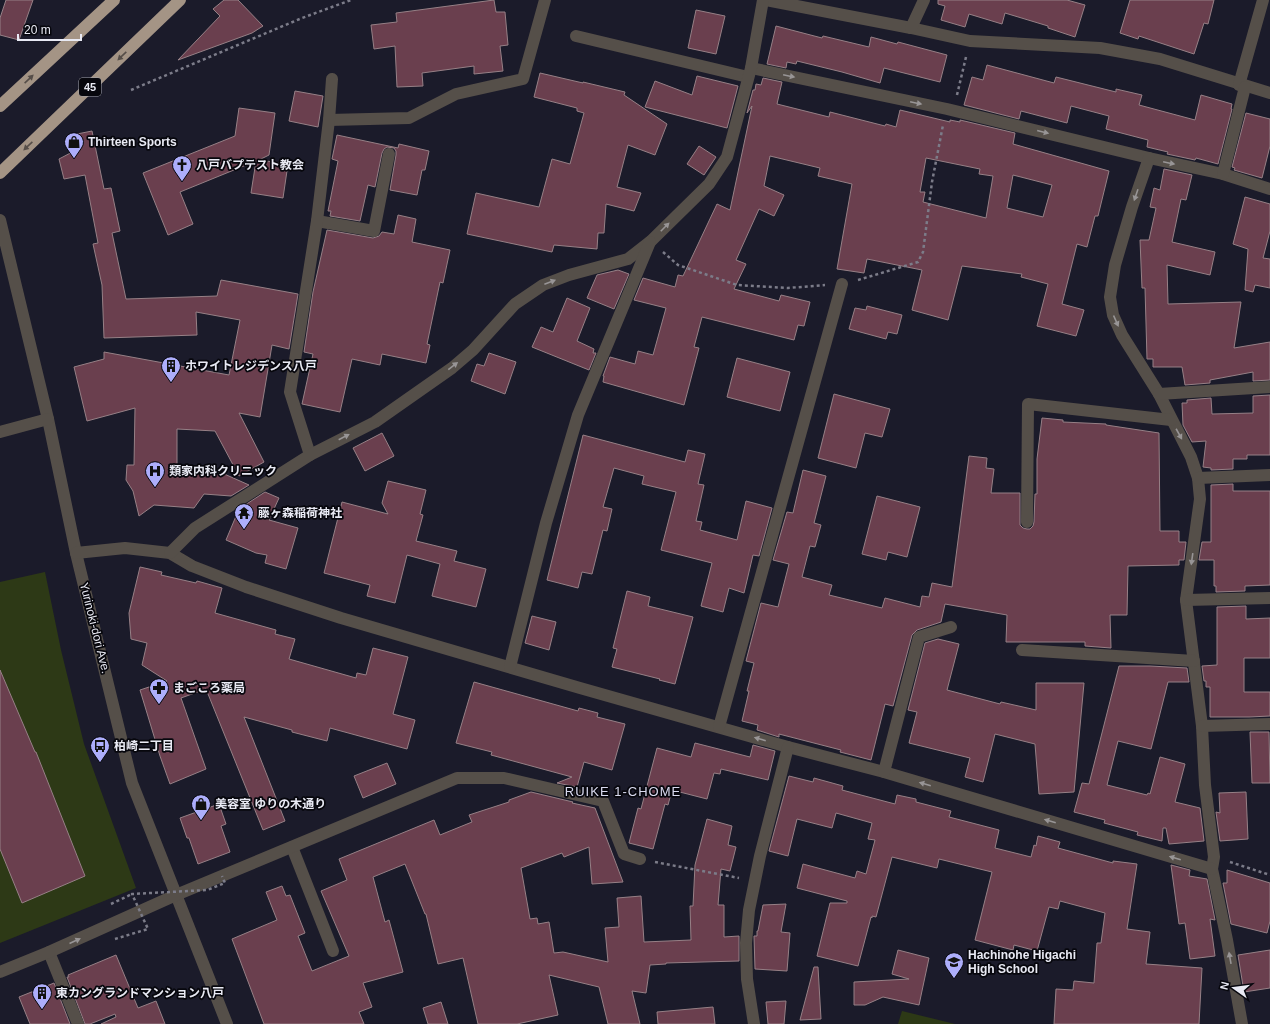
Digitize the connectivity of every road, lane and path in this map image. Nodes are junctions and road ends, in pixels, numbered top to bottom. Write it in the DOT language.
graph roads {
  1 [pos="114,0"];
  2 [pos="180,0"];
  3 [pos="351,0"];
  4 [pos="545,0"];
  5 [pos="765,0"];
  6 [pos="924,0"];
  7 [pos="1263,0"];
  8 [pos="911,28"];
  9 [pos="576,36"];
  10 [pos="970,41"];
  11 [pos="750,72"];
  12 [pos="332,79"];
  13 [pos="1242,86"];
  14 [pos="131,90"];
  15 [pos="1270,94"];
  16 [pos="0,106"];
  17 [pos="950,110"];
  18 [pos="329,120"];
  19 [pos="389,154"];
  20 [pos="1149,158"];
  21 [pos="0,173"];
  22 [pos="1223,174"];
  23 [pos="1270,189"];
  24 [pos="0,220"];
  25 [pos="316,221"];
  26 [pos="651,241"];
  27 [pos="842,284"];
  28 [pos="1270,387"];
  29 [pos="1159,394"];
  30 [pos="48,419"];
  31 [pos="1171,420"];
  32 [pos="0,432"];
  33 [pos="310,455"];
  34 [pos="1270,475"];
  35 [pos="1198,478"];
  36 [pos="1027,522"];
  37 [pos="170,553"];
  38 [pos="76,554"];
  39 [pos="1270,598"];
  40 [pos="1186,600"];
  41 [pos="951,627"];
  42 [pos="1022,650"];
  43 [pos="1194,661"];
  44 [pos="510,667"];
  45 [pos="1270,724"];
  46 [pos="1202,726"];
  47 [pos="719,727"];
  48 [pos="788,747"];
  49 [pos="884,772"];
  50 [pos="292,847"];
  51 [pos="640,859"];
  52 [pos="1213,863"];
  53 [pos="1270,875"];
  54 [pos="222,876"];
  55 [pos="755,881"];
  56 [pos="132,894"];
  57 [pos="176,895"];
  58 [pos="107,906"];
  59 [pos="115,939"];
  60 [pos="333,951"];
  61 [pos="49,952"];
  62 [pos="0,972"];
  63 [pos="78,1024"];
  64 [pos="227,1024"];
  65 [pos="754,1024"];
  66 [pos="1242,1024"];
  16 -- 1 [label="highway, one-way"];
  2 -- 21 [label="highway, 45, one-way"];
  3 -- 14 [label="path"];
  4 -- 18 [label="street"];
  5 -- 8 [label="street"];
  5 -- 11 [label="street"];
  6 -- 8 [label="street"];
  7 -- 13 [label="street"];
  8 -- 10 [label="street"];
  9 -- 11 [label="street"];
  10 -- 13 [label="street"];
  10 -- 17 [label="path"];
  11 -- 17 [label="street, one-way"];
  26 -- 11 [label="street, one-way"];
  12 -- 18 [label="street"];
  13 -- 15 [label="street"];
  13 -- 22 [label="street"];
  17 -- 20 [label="street, one-way"];
  17 -- 27 [label="path"];
  18 -- 25 [label="street"];
  19 -- 25 [label="street"];
  20 -- 22 [label="street, one-way"];
  20 -- 29 [label="street, one-way"];
  22 -- 23 [label="street"];
  24 -- 30 [label="street, Yurinoki-dori Ave."];
  25 -- 33 [label="street"];
  26 -- 27 [label="path"];
  33 -- 26 [label="street, one-way"];
  26 -- 44 [label="street"];
  27 -- 47 [label="street"];
  28 -- 29 [label="street"];
  29 -- 31 [label="street"];
  30 -- 32 [label="street"];
  30 -- 38 [label="street, Yurinoki-dori Ave."];
  31 -- 35 [label="street, one-way"];
  31 -- 36 [label="street"];
  33 -- 37 [label="street"];
  34 -- 35 [label="street"];
  35 -- 40 [label="street, one-way"];
  37 -- 38 [label="street"];
  37 -- 44 [label="street"];
  38 -- 57 [label="street, Yurinoki-dori Ave."];
  39 -- 40 [label="street"];
  40 -- 43 [label="street"];
  41 -- 49 [label="street"];
  42 -- 43 [label="street"];
  43 -- 46 [label="street"];
  44 -- 47 [label="street"];
  45 -- 46 [label="street"];
  46 -- 52 [label="street"];
  48 -- 47 [label="street, one-way"];
  48 -- 49 [label="street"];
  48 -- 55 [label="street"];
  52 -- 49 [label="street, one-way"];
  50 -- 51 [label="street"];
  50 -- 54 [label="street"];
  50 -- 60 [label="street"];
  51 -- 55 [label="path"];
  52 -- 53 [label="path"];
  66 -- 52 [label="street, one-way"];
  54 -- 56 [label="path, bridge"];
  54 -- 57 [label="street"];
  55 -- 65 [label="street"];
  56 -- 58 [label="path"];
  56 -- 59 [label="path, bridge"];
  61 -- 57 [label="street, one-way"];
  57 -- 64 [label="street, Yurinoki-dori Ave."];
  61 -- 62 [label="street"];
  61 -- 63 [label="street"];
}
